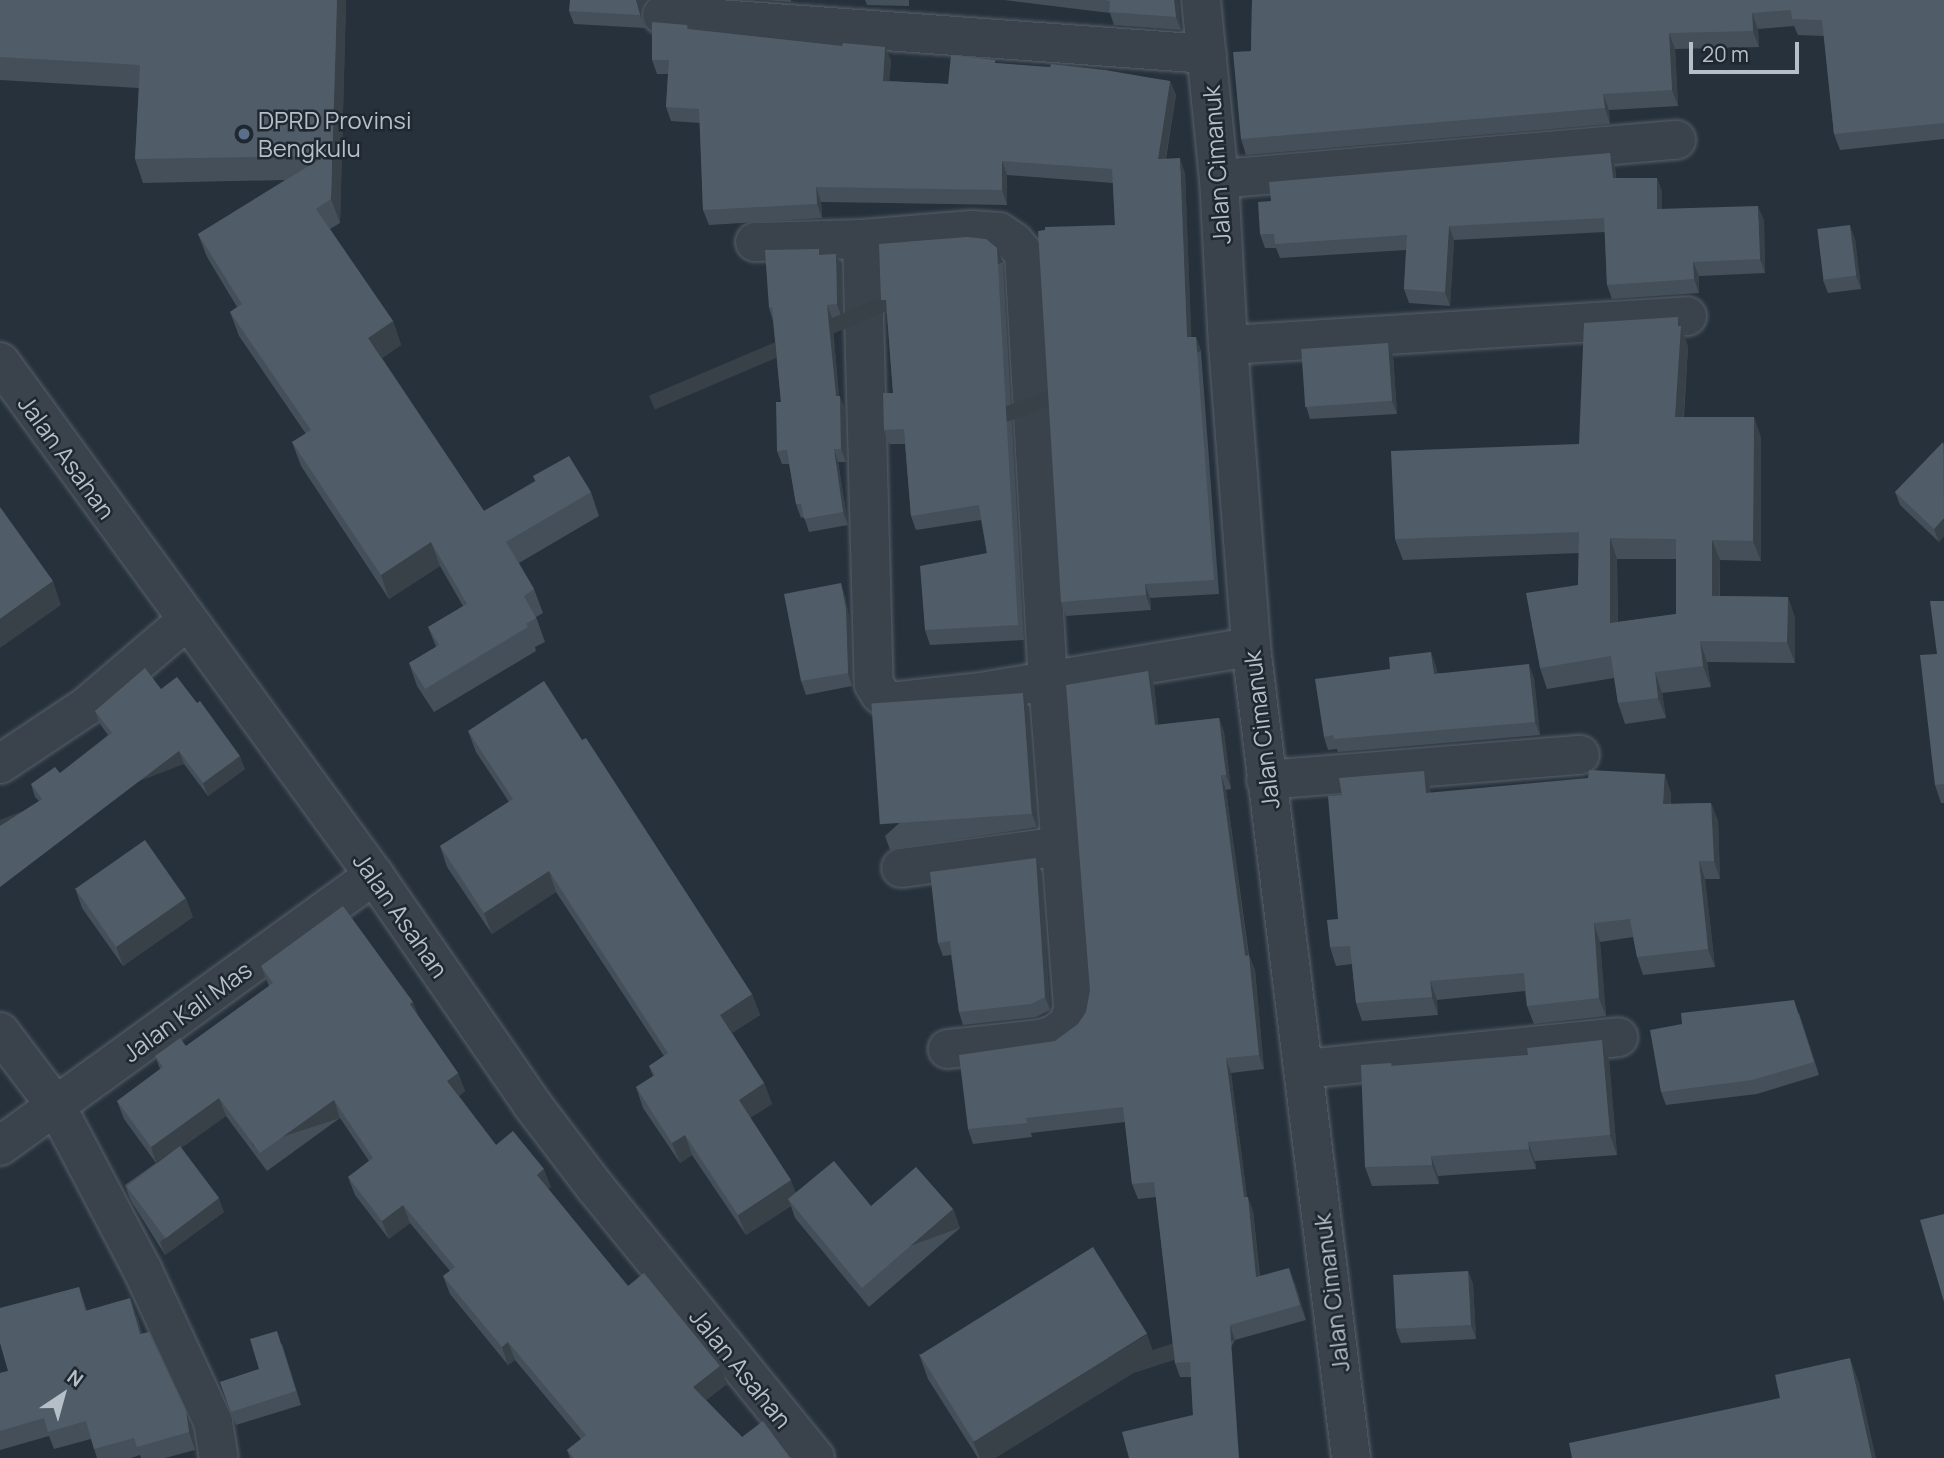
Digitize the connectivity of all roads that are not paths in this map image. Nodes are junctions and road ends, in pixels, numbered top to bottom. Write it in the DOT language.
graph roads {
  1 [pos="1201,0"];
  2 [pos="767,11"];
  3 [pos="662,15"];
  4 [pos="1207,54"];
  5 [pos="1676,140"];
  6 [pos="1219,179"];
  7 [pos="862,239"];
  8 [pos="755,242"];
  9 [pos="1687,317"];
  10 [pos="1228,345"];
  11 [pos="0,362"];
  12 [pos="187,621"];
  13 [pos="1251,647"];
  14 [pos="1048,681"];
  15 [pos="1580,755"];
  16 [pos="0,764"];
  17 [pos="1266,780"];
  18 [pos="1061,846"];
  19 [pos="901,868"];
  20 [pos="374,875"];
  21 [pos="0,1032"];
  22 [pos="1618,1037"];
  23 [pos="948,1049"];
  24 [pos="1305,1069"];
  25 [pos="56,1106"];
  26 [pos="0,1146"];
  27 [pos="219,1458"];
  28 [pos="814,1458"];
  29 [pos="1351,1458"];
  1 -- 4 [label="street, Jalan Cimanuk"];
  2 -- 3 [label="street"];
  2 -- 4 [label="street"];
  4 -- 6 [label="street, Jalan Cimanuk"];
  5 -- 6 [label="street"];
  6 -- 10 [label="street, Jalan Cimanuk"];
  7 -- 8 [label="street"];
  7 -- 14 [label="street"];
  7 -- 14 [label="street"];
  9 -- 10 [label="street"];
  10 -- 13 [label="street, Jalan Cimanuk"];
  11 -- 12 [label="street, Jalan Asahan"];
  12 -- 16 [label="street"];
  12 -- 20 [label="street, Jalan Asahan"];
  13 -- 14 [label="street"];
  13 -- 17 [label="street, Jalan Cimanuk"];
  14 -- 18 [label="street"];
  15 -- 17 [label="street"];
  17 -- 24 [label="street, Jalan Cimanuk"];
  18 -- 19 [label="street"];
  18 -- 23 [label="street"];
  20 -- 25 [label="street, Jalan Kali Mas"];
  20 -- 28 [label="street, Jalan Asahan"];
  21 -- 25 [label="street"];
  22 -- 24 [label="street"];
  24 -- 29 [label="street, Jalan Cimanuk"];
  25 -- 26 [label="street, Jalan Kali Mas"];
  25 -- 27 [label="street"];
}
